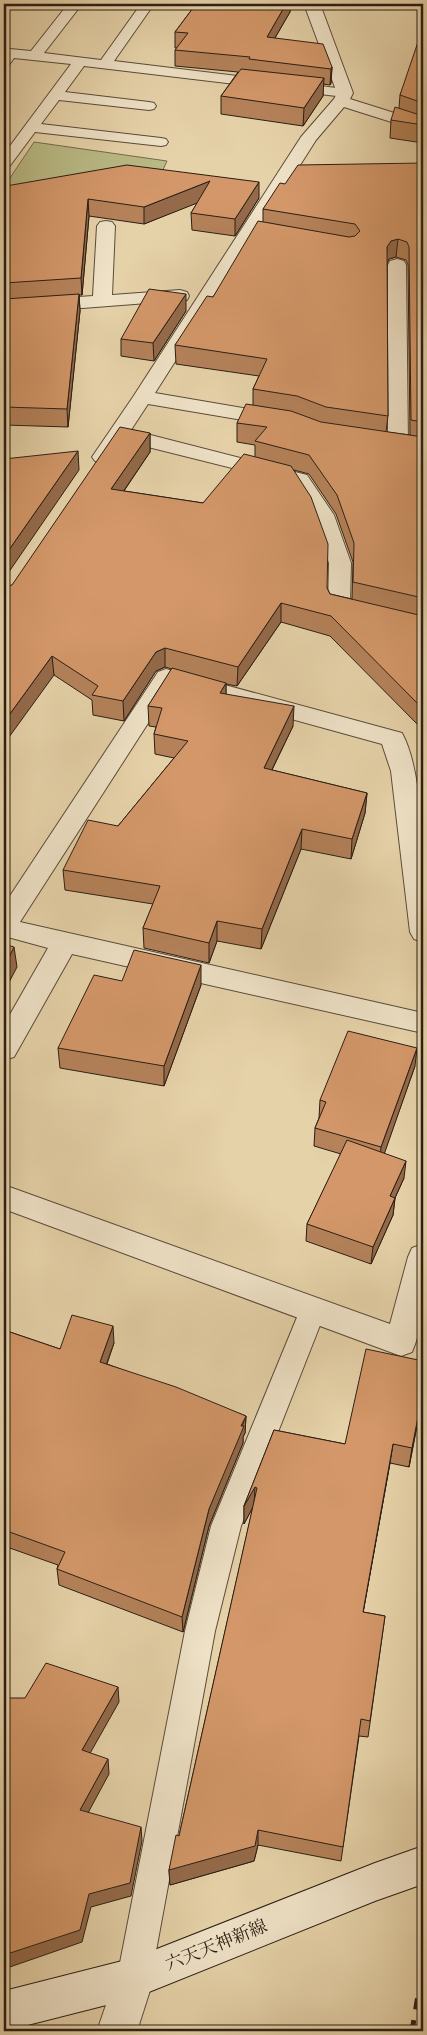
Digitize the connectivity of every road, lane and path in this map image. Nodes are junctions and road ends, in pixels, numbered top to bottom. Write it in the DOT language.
graph roads {
  1 [pos="75,4"];
  2 [pos="148,4"];
  3 [pos="312,4"];
  4 [pos="6,56"];
  5 [pos="34,56"];
  6 [pos="80,62"];
  7 [pos="104,65"];
  8 [pos="55,95"];
  9 [pos="343,97"];
  10 [pos="31,126"];
  11 [pos="423,127"];
  12 [pos="129,138"];
  13 [pos="160,142"];
  14 [pos="4,164"];
  15 [pos="106,226"];
  16 [pos="249,231"];
  17 [pos="267,234"];
  18 [pos="397,265"];
  19 [pos="209,294"];
  20 [pos="102,301"];
  21 [pos="4,308"];
  22 [pos="143,397"];
  23 [pos="296,423"];
  24 [pos="118,433"];
  25 [pos="377,442"];
  26 [pos="91,472"];
  27 [pos="423,626"];
  28 [pos="4,926"];
  29 [pos="423,932"];
  30 [pos="65,942"];
  31 [pos="423,1023"];
  32 [pos="4,1049"];
  33 [pos="4,1197"];
  34 [pos="423,1257"];
  35 [pos="313,1310"];
  36 [pos="423,1865"];
  37 [pos="134,1978"];
  38 [pos="4,2011"];
  39 [pos="117,2031"];
  1 -- 5 [label="lane"];
  2 -- 7 [label="lane"];
  3 -- 9 [label="street"];
  4 -- 5 [label="lane"];
  5 -- 6 [label="lane"];
  6 -- 7 [label="lane"];
  6 -- 8 [label="lane"];
  7 -- 9 [label="lane"];
  8 -- 10 [label="lane"];
  8 -- 12 [label="lane"];
  9 -- 11 [label="street"];
  9 -- 16 [label="street"];
  10 -- 12 [label="lane"];
  10 -- 14 [label="lane"];
  12 -- 13 [label="lane"];
  15 -- 20 [label="street"];
  16 -- 17 [label="street"];
  16 -- 19 [label="street"];
  18 -- 25 [label="street"];
  19 -- 20 [label="street"];
  19 -- 22 [label="street"];
  20 -- 21 [label="street"];
  22 -- 23 [label="street"];
  22 -- 24 [label="street"];
  24 -- 26 [label="street"];
  24 -- 27 [label="street"];
  28 -- 29 [label="street"];
  28 -- 30 [label="street"];
  30 -- 31 [label="street"];
  30 -- 32 [label="street"];
  33 -- 35 [label="street"];
  34 -- 35 [label="street"];
  35 -- 37 [label="lane"];
  36 -- 37 [label="street, 六天天神新線"];
  37 -- 38 [label="street, 六天天神新線"];
  37 -- 39 [label="street"];
}
